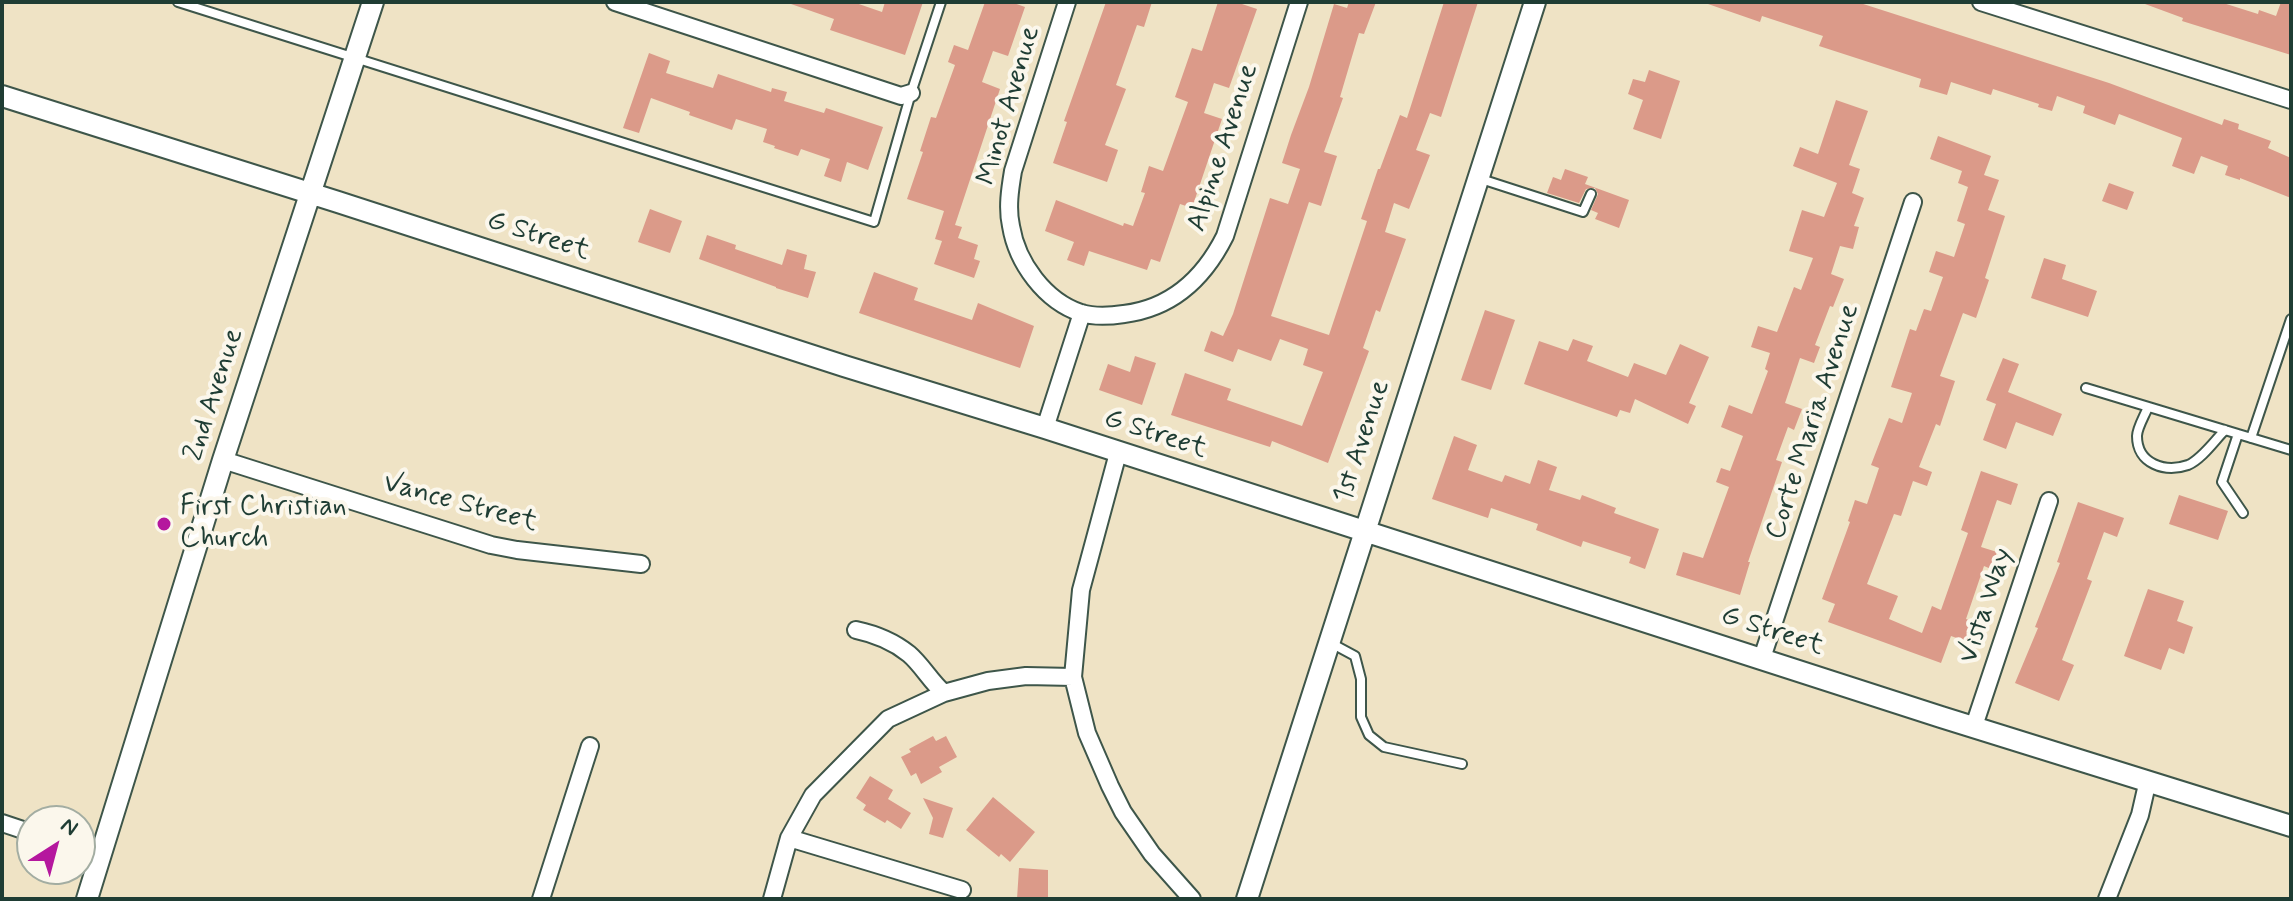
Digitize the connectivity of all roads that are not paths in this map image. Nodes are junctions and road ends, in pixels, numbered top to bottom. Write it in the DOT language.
graph roads {
  1 [pos="178,2"];
  2 [pos="373,2"];
  3 [pos="615,2"];
  4 [pos="941,2"];
  5 [pos="1067,2"];
  6 [pos="1299,2"];
  7 [pos="1535,2"];
  8 [pos="1981,2"];
  9 [pos="355,58"];
  10 [pos="911,93"];
  11 [pos="2,96"];
  12 [pos="2291,100"];
  13 [pos="1477,177"];
  14 [pos="310,193"];
  15 [pos="1591,194"];
  16 [pos="1913,202"];
  17 [pos="1082,313"];
  18 [pos="2291,319"];
  19 [pos="2086,388"];
  20 [pos="2148,407"];
  21 [pos="1045,428"];
  22 [pos="2225,430"];
  23 [pos="2238,434"];
  24 [pos="2251,438"];
  25 [pos="2291,450"];
  26 [pos="1118,453"];
  27 [pos="223,460"];
  28 [pos="2049,501"];
  29 [pos="2243,513"];
  30 [pos="1364,532"];
  31 [pos="641,564"];
  32 [pos="856,630"];
  33 [pos="1329,642"];
  34 [pos="1762,658"];
  35 [pos="1073,677"];
  36 [pos="944,693"];
  37 [pos="1974,726"];
  38 [pos="590,746"];
  39 [pos="1462,764"];
  40 [pos="2148,780"];
  41 [pos="2291,826"];
  42 [pos="789,838"];
  43 [pos="96,852"];
  44 [pos="102,854"];
  45 [pos="962,890"];
  46 [pos="87,899"];
  47 [pos="541,899"];
  48 [pos="772,899"];
  49 [pos="1192,899"];
  50 [pos="1247,899"];
  51 [pos="2107,899"];
  1 -- 9 [label="lane"];
  2 -- 9 [label="street, 2nd Avenue"];
  3 -- 10 [label="street"];
  4 -- 10 [label="lane"];
  5 -- 17 [label="street, Minot Avenue"];
  6 -- 17 [label="street, Alpine Avenue"];
  7 -- 13 [label="street, 1st Avenue"];
  8 -- 12 [label="street"];
  9 -- 10 [label="lane"];
  9 -- 14 [label="street, 2nd Avenue"];
  11 -- 14 [label="street, G Street"];
  13 -- 15 [label="lane"];
  13 -- 30 [label="street, 1st Avenue"];
  14 -- 21 [label="street, G Street"];
  14 -- 27 [label="street, 2nd Avenue"];
  16 -- 34 [label="street, Corte Maria Avenue"];
  17 -- 21 [label="street"];
  18 -- 24 [label="lane"];
  19 -- 20 [label="lane"];
  20 -- 22 [label="lane"];
  20 -- 22 [label="lane"];
  21 -- 26 [label="street, G Street"];
  22 -- 23 [label="lane"];
  23 -- 24 [label="lane"];
  23 -- 29 [label="lane"];
  24 -- 25 [label="lane"];
  26 -- 30 [label="street, G Street"];
  26 -- 35 [label="street"];
  27 -- 31 [label="street, Vance Street"];
  27 -- 44 [label="street, 2nd Avenue"];
  28 -- 37 [label="street, Vista Way"];
  30 -- 33 [label="street, 1st Avenue"];
  30 -- 34 [label="street, G Street"];
  32 -- 36 [label="street"];
  33 -- 39 [label="lane"];
  33 -- 50 [label="street, 1st Avenue"];
  34 -- 37 [label="street, G Street"];
  35 -- 36 [label="street"];
  35 -- 49 [label="street"];
  36 -- 42 [label="street"];
  37 -- 40 [label="street, G Street"];
  38 -- 47 [label="street"];
  40 -- 41 [label="street, G Street"];
  40 -- 51 [label="street"];
  42 -- 45 [label="street"];
  42 -- 48 [label="street"];
  43 -- 44 [label="street"];
  44 -- 46 [label="street, 2nd Avenue"];
}
